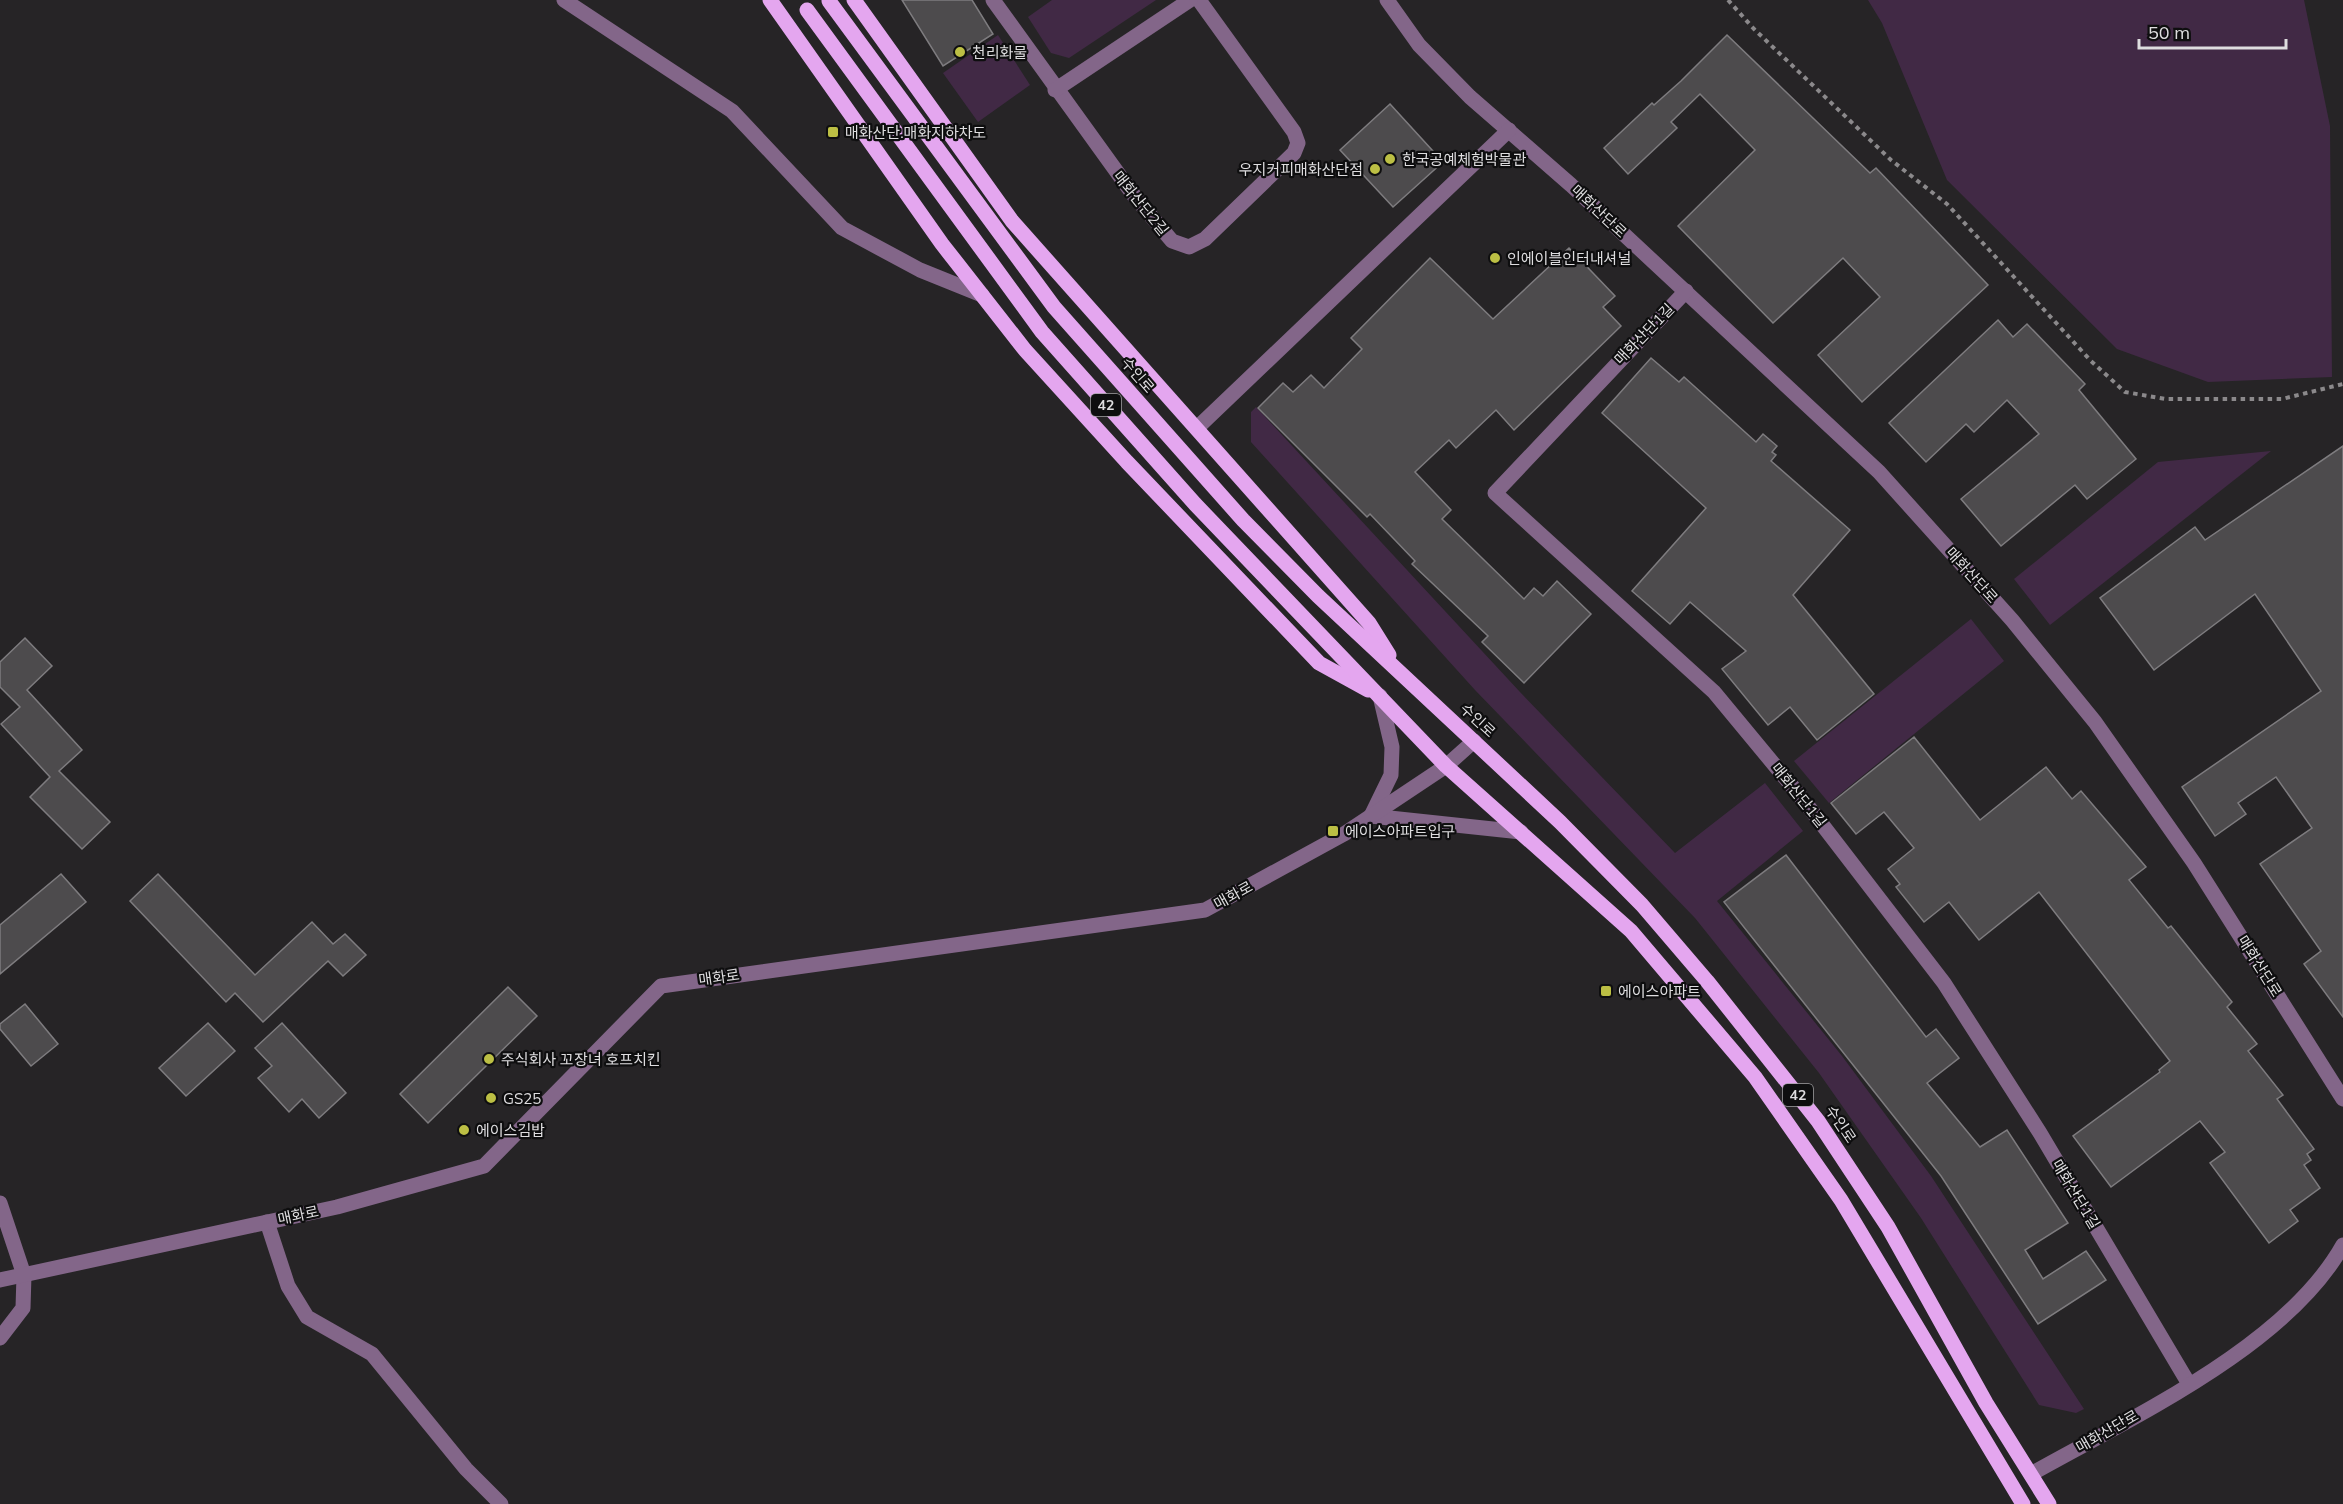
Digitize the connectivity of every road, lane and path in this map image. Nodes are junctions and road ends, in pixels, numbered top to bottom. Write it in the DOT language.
graph roads {
  1 [pos="564,0"];
  2 [pos="770,0"];
  3 [pos="788,0"];
  4 [pos="854,0"];
  5 [pos="993,0"];
  6 [pos="1190,0"];
  7 [pos="1199,0"];
  8 [pos="1387,0"];
  9 [pos="1728,0"];
  10 [pos="829,1"];
  11 [pos="807,10"];
  12 [pos="784,19"];
  13 [pos="1055,90"];
  14 [pos="1509,130"];
  15 [pos="1686,291"];
  16 [pos="982,295"];
  17 [pos="2343,384"];
  18 [pos="1197,428"];
  19 [pos="1398,670"];
  20 [pos="1380,696"];
  21 [pos="1474,741"];
  22 [pos="1446,765"];
  23 [pos="1371,816"];
  24 [pos="1521,832"];
  25 [pos="2343,1099"];
  26 [pos="0,1203"];
  27 [pos="267,1222"];
  28 [pos="2343,1245"];
  29 [pos="24,1275"];
  30 [pos="0,1280"];
  31 [pos="0,1338"];
  32 [pos="2189,1384"];
  33 [pos="2031,1474"];
  34 [pos="501,1504"];
  35 [pos="2023,1504"];
  36 [pos="2049,1504"];
  1 -- 16 [label="street"];
  2 -- 12 [label="main road"];
  3 -- 12 [label="main road"];
  4 -- 18 [label="main road"];
  5 -- 13 [label="street, 매화산단2길"];
  6 -- 13 [label="street"];
  7 -- 13 [label="street, 매화산단2길"];
  8 -- 14 [label="street, 매화산단로"];
  9 -- 17 [label="path"];
  10 -- 19 [label="main road, 수인로 / 42"];
  11 -- 20 [label="main road, 42"];
  12 -- 16 [label="main road"];
  14 -- 15 [label="street, 매화산단로"];
  14 -- 18 [label="street"];
  15 -- 25 [label="street, 매화산단로"];
  15 -- 32 [label="street, 매화산단1길"];
  16 -- 20 [label="main road"];
  18 -- 19 [label="main road"];
  19 -- 21 [label="main road, 수인로 / 42"];
  20 -- 22 [label="main road, 42"];
  20 -- 23 [label="street"];
  21 -- 22 [label="street, 매화로"];
  21 -- 33 [label="main road, 수인로 / 42"];
  22 -- 23 [label="street, 매화로"];
  22 -- 24 [label="main road, 42"];
  23 -- 24 [label="street"];
  23 -- 27 [label="street, 매화로"];
  24 -- 35 [label="main road, 42"];
  26 -- 29 [label="street"];
  27 -- 29 [label="street, 매화로"];
  27 -- 34 [label="street"];
  28 -- 32 [label="street, 매화산단로"];
  29 -- 30 [label="street, 매화로"];
  29 -- 31 [label="street"];
  32 -- 33 [label="street, 매화산단로"];
  33 -- 36 [label="main road, 수인로 / 42"];
}
